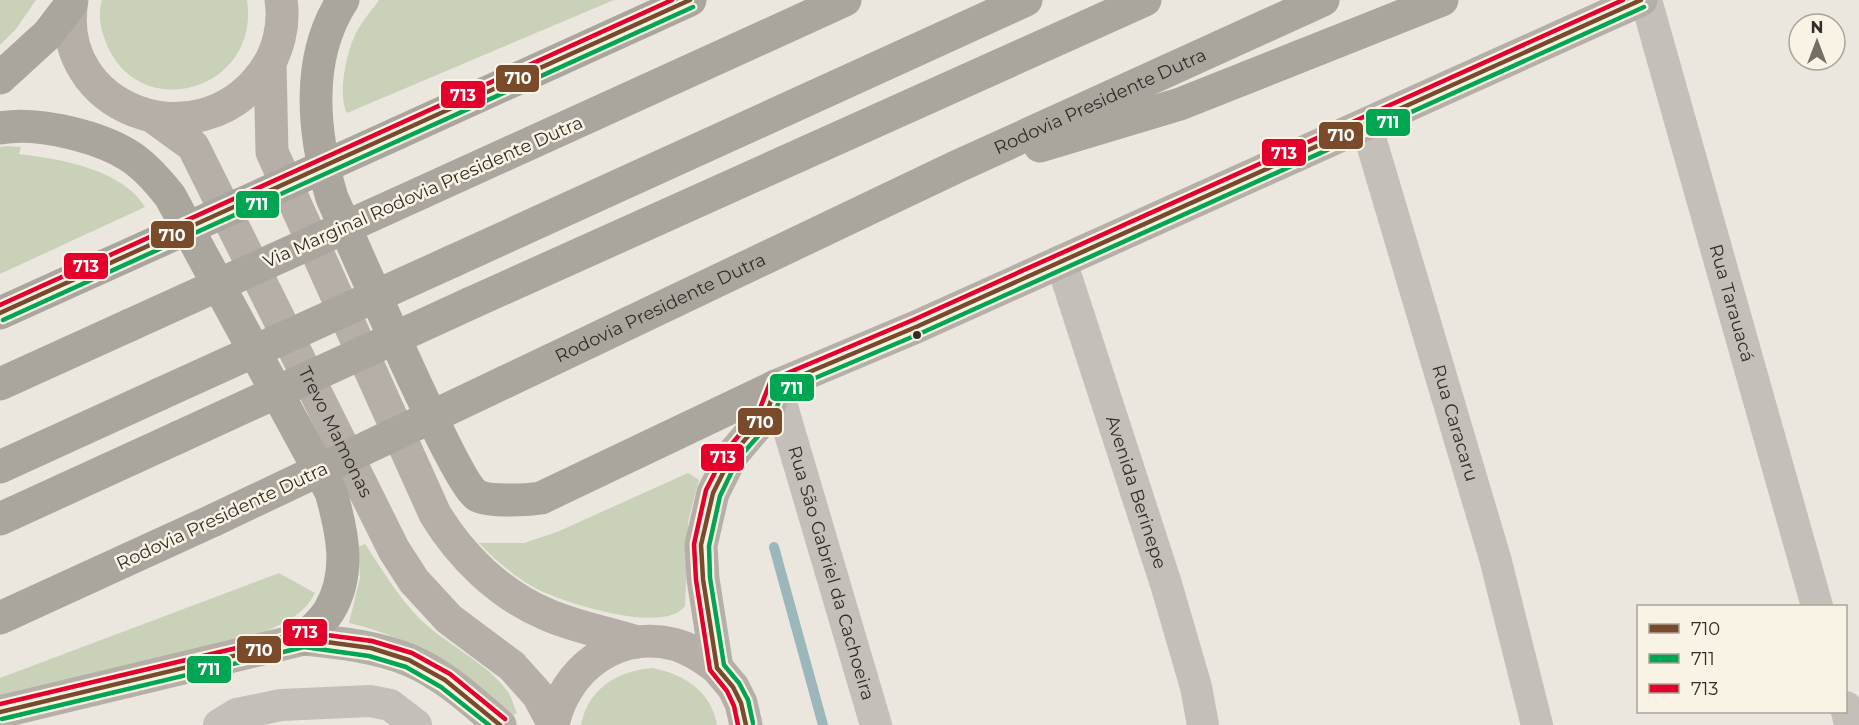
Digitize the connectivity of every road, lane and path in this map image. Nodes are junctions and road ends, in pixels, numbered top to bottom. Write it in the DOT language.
graph roads {
  1 [pos="281,0"];
  2 [pos="343,0"];
  3 [pos="690,0"];
  4 [pos="845,0"];
  5 [pos="1026,0"];
  6 [pos="1145,0"];
  7 [pos="1323,0"];
  8 [pos="1442,0"];
  9 [pos="1641,0"];
  10 [pos="1646,0"];
  11 [pos="71,2"];
  12 [pos="270,64"];
  13 [pos="0,78"];
  14 [pos="153,117"];
  15 [pos="1366,124"];
  16 [pos="0,128"];
  17 [pos="956,167"];
  18 [pos="1061,261"];
  19 [pos="0,313"];
  20 [pos="0,384"];
  21 [pos="776,386"];
  22 [pos="0,467"];
  23 [pos="0,519"];
  24 [pos="1817,605"];
  25 [pos="0,618"];
  26 [pos="304,639"];
  27 [pos="637,642"];
  28 [pos="717,668"];
  29 [pos="0,712"];
  30 [pos="214,724"];
  31 [pos="553,724"];
  32 [pos="416,725"];
  33 [pos="500,725"];
  34 [pos="746,725"];
  35 [pos="876,725"];
  36 [pos="1203,725"];
  37 [pos="1537,725"];
  1 -- 12 [label="main road, Trevo Mamonas"];
  2 -- 21 [label="highway"];
  3 -- 19 [label="highway, bridge"];
  4 -- 20 [label="highway, Via Marginal Rodovia Presidente Dutra, bridge"];
  5 -- 22 [label="highway, bridge"];
  6 -- 23 [label="highway, bridge"];
  7 -- 17 [label="highway, Rodovia Presidente Dutra"];
  8 -- 17 [label="highway"];
  9 -- 15 [label="main road"];
  10 -- 24 [label="street, Rua Tarauacá"];
  11 -- 13 [label="highway"];
  11 -- 14 [label="main road, Trevo Mamonas"];
  12 -- 14 [label="main road, Trevo Mamonas"];
  12 -- 27 [label="main road, Trevo Mamonas"];
  14 -- 31 [label="main road, Trevo Mamonas"];
  15 -- 18 [label="main road"];
  15 -- 37 [label="street, Rua Caracaru"];
  16 -- 26 [label="highway"];
  17 -- 25 [label="highway, Rodovia Presidente Dutra, bridge"];
  18 -- 21 [label="main road"];
  18 -- 36 [label="street, Avenida Berinepe"];
  21 -- 28 [label="main road"];
  21 -- 35 [label="street, Rua São Gabriel da Cachoeira"];
  26 -- 29 [label="main road"];
  26 -- 33 [label="main road"];
  27 -- 28 [label="main road, Trevo Mamonas"];
  27 -- 31 [label="main road, Trevo Mamonas"];
  28 -- 34 [label="main road"];
  30 -- 32 [label="street"];
}
